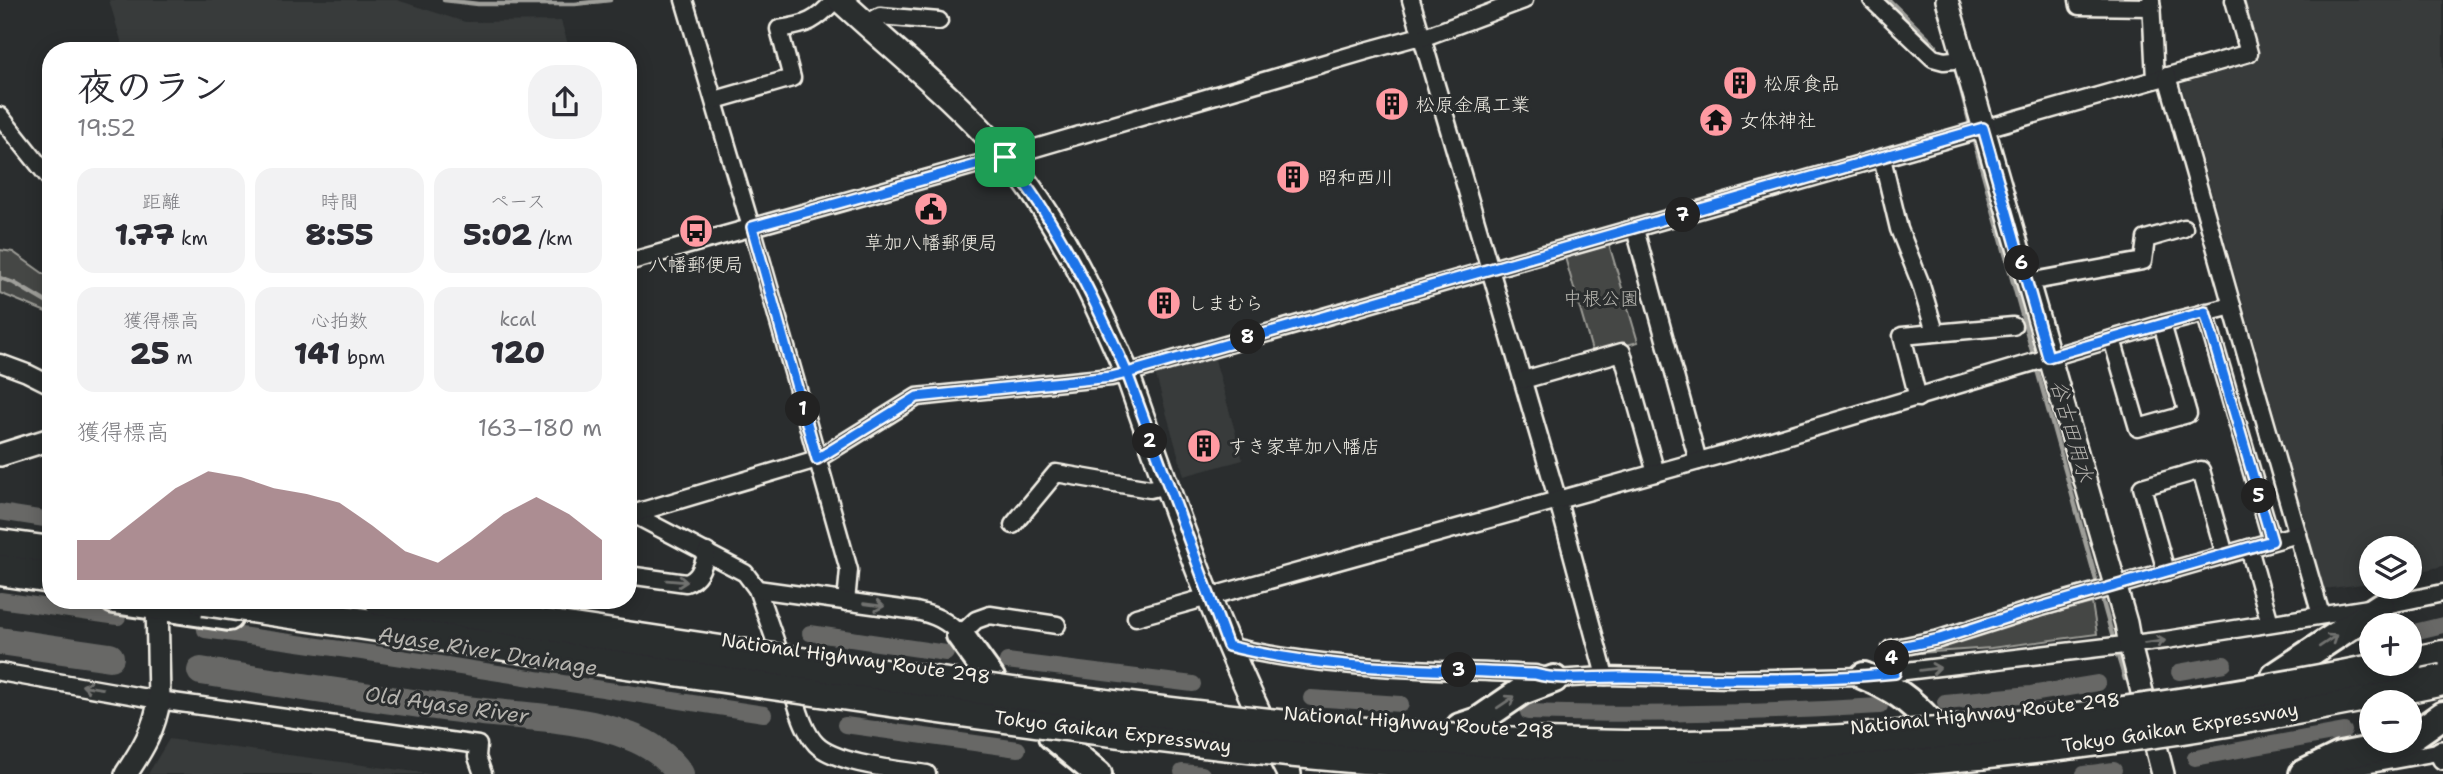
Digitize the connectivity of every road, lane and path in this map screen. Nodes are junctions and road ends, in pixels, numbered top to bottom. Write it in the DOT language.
graph roads {
  1 [pos="684,0"];
  2 [pos="838,0"];
  3 [pos="1411,0"];
  4 [pos="1524,0"];
  5 [pos="1872,0"];
  6 [pos="1947,0"];
  7 [pos="2078,0"];
  8 [pos="2234,0"];
  9 [pos="2151,3"];
  10 [pos="939,21"];
  11 [pos="866,24"];
  12 [pos="1422,38"];
  13 [pos="1964,59"];
  14 [pos="2161,77"];
  15 [pos="715,100"];
  16 [pos="0,116"];
  17 [pos="1983,128"];
  18 [pos="1005,157"];
  19 [pos="1882,158"];
  20 [pos="42,169"];
  21 [pos="751,227"];
  22 [pos="2184,228"];
  23 [pos="1635,229"];
  24 [pos="637,259"];
  25 [pos="1492,270"];
  26 [pos="2028,282"];
  27 [pos="2232,306"];
  28 [pos="2205,312"];
  29 [pos="2162,324"];
  30 [pos="2013,326"];
  31 [pos="1935,332"];
  32 [pos="2112,339"];
  33 [pos="2048,357"];
  34 [pos="0,363"];
  35 [pos="1127,373"];
  36 [pos="42,380"];
  37 [pos="1523,380"];
  38 [pos="1918,398"];
  39 [pos="42,442"];
  40 [pos="0,455"];
  41 [pos="817,459"];
  42 [pos="1698,461"];
  43 [pos="1656,473"];
  44 [pos="1167,485"];
  45 [pos="1558,501"];
  46 [pos="637,511"];
  47 [pos="637,517"];
  48 [pos="1013,525"];
  49 [pos="0,532"];
  50 [pos="2298,534"];
  51 [pos="42,538"];
  52 [pos="2272,541"];
  53 [pos="0,545"];
  54 [pos="2249,548"];
  55 [pos="42,551"];
  56 [pos="707,552"];
  57 [pos="2225,555"];
  58 [pos="0,570"];
  59 [pos="2166,571"];
  60 [pos="637,576"];
  61 [pos="42,577"];
  62 [pos="0,583"];
  63 [pos="2116,587"];
  64 [pos="758,589"];
  65 [pos="42,590"];
  66 [pos="2443,593"];
  67 [pos="1208,597"];
  68 [pos="846,602"];
  69 [pos="2381,606"];
  70 [pos="157,609"];
  71 [pos="197,609"];
  72 [pos="266,609"];
  73 [pos="442,609"];
  74 [pos="529,609"];
  75 [pos="2321,615"];
  76 [pos="1136,617"];
  77 [pos="2270,623"];
  78 [pos="1057,625"];
  79 [pos="960,635"];
  80 [pos="2443,644"];
  81 [pos="2130,645"];
  82 [pos="1228,646"];
  83 [pos="777,647"];
  84 [pos="2422,648"];
  85 [pos="2443,656"];
  86 [pos="2359,660"];
  87 [pos="2422,660"];
  88 [pos="0,672"];
  89 [pos="2359,672"];
  90 [pos="1895,673"];
  91 [pos="1605,676"];
  92 [pos="1864,676"];
  93 [pos="2275,676"];
  94 [pos="990,678"];
  95 [pos="1554,679"];
  96 [pos="2443,680"];
  97 [pos="2443,694"];
  98 [pos="2143,696"];
  99 [pos="2422,698"];
  100 [pos="159,699"];
  101 [pos="796,699"];
  102 [pos="1256,710"];
  103 [pos="2359,711"];
  104 [pos="2443,715"];
  105 [pos="1930,722"];
  106 [pos="1460,727"];
  107 [pos="2422,729"];
  108 [pos="1052,736"];
  109 [pos="2156,746"];
  110 [pos="2359,752"];
  111 [pos="2442,753"];
  112 [pos="1286,769"];
  113 [pos="1964,771"];
  114 [pos="126,774"];
  115 [pos="483,774"];
  116 [pos="927,774"];
  117 [pos="1098,774"];
  118 [pos="1420,774"];
  119 [pos="1883,774"];
  120 [pos="2164,774"];
  121 [pos="2303,774"];
  122 [pos="2312,774"];
  1 -- 15 [label="street"];
  2 -- 11 [label="main road"];
  2 -- 15 [label="street"];
  3 -- 12 [label="street"];
  4 -- 12 [label="street"];
  5 -- 13 [label="street"];
  6 -- 13 [label="street"];
  7 -- 9 [label="street"];
  8 -- 14 [label="street"];
  9 -- 14 [label="street"];
  10 -- 11 [label="street"];
  11 -- 18 [label="main road"];
  12 -- 18 [label="street"];
  12 -- 25 [label="street"];
  13 -- 17 [label="street"];
  14 -- 17 [label="street"];
  14 -- 27 [label="street"];
  15 -- 21 [label="street"];
  16 -- 20 [label="street"];
  17 -- 19 [label="street"];
  17 -- 26 [label="street"];
  18 -- 21 [label="street"];
  18 -- 35 [label="main road"];
  19 -- 23 [label="street"];
  19 -- 31 [label="street"];
  21 -- 24 [label="street"];
  21 -- 41 [label="street"];
  22 -- 26 [label="street"];
  23 -- 25 [label="street"];
  23 -- 42 [label="street"];
  25 -- 35 [label="street"];
  25 -- 37 [label="street"];
  26 -- 33 [label="street"];
  27 -- 28 [label="street"];
  27 -- 50 [label="street"];
  28 -- 29 [label="street"];
  28 -- 52 [label="street"];
  29 -- 32 [label="street"];
  29 -- 32 [label="street"];
  30 -- 31 [label="street"];
  31 -- 38 [label="street"];
  32 -- 33 [label="street"];
  33 -- 38 [label="street"];
  33 -- 63 [label="street"];
  34 -- 36 [label="street"];
  35 -- 41 [label="street"];
  35 -- 44 [label="main road"];
  37 -- 43 [label="street"];
  37 -- 45 [label="street"];
  38 -- 42 [label="street"];
  39 -- 40 [label="street"];
  41 -- 46 [label="street"];
  41 -- 68 [label="street"];
  42 -- 43 [label="street"];
  43 -- 45 [label="street"];
  44 -- 48 [label="street"];
  44 -- 67 [label="main road"];
  45 -- 67 [label="street"];
  45 -- 91 [label="street"];
  47 -- 56 [label="street"];
  49 -- 51 [label="highway"];
  50 -- 52 [label="street"];
  50 -- 75 [label="street"];
  52 -- 54 [label="street"];
  53 -- 55 [label="highway"];
  54 -- 57 [label="street"];
  54 -- 77 [label="street"];
  60 -- 56 [label="street, one-way"];
  56 -- 64 [label="street"];
  57 -- 59 [label="street"];
  57 -- 59 [label="street"];
  58 -- 61 [label="highway"];
  59 -- 63 [label="street"];
  62 -- 65 [label="highway"];
  63 -- 81 [label="street"];
  63 -- 90 [label="street"];
  64 -- 68 [label="street"];
  64 -- 83 [label="street"];
  66 -- 69 [label="street"];
  67 -- 76 [label="street"];
  67 -- 82 [label="main road"];
  68 -- 79 [label="street, one-way"];
  69 -- 75 [label="street"];
  93 -- 69 [label="highway, one-way"];
  70 -- 100 [label="street"];
  71 -- 101 [label="highway"];
  72 -- 96 [label="highway, Tokyo Gaikan Expressway, bridge"];
  73 -- 89 [label="highway, Tokyo Gaikan Expressway, bridge"];
  74 -- 83 [label="highway, National Highway Route 298"];
  75 -- 77 [label="street"];
  81 -- 77 [label="street, one-way"];
  78 -- 79 [label="street"];
  79 -- 94 [label="highway"];
  80 -- 84 [label="highway"];
  90 -- 81 [label="street, one-way"];
  81 -- 98 [label="street"];
  82 -- 95 [label="street"];
  82 -- 102 [label="main road"];
  83 -- 94 [label="highway, National Highway Route 298"];
  83 -- 101 [label="street"];
  85 -- 87 [label="highway, Tokyo Gaikan Expressway"];
  86 -- 93 [label="highway, National Highway Route 298"];
  100 -- 88 [label="street, one-way"];
  90 -- 92 [label="street"];
  91 -- 92 [label="street"];
  91 -- 95 [label="street"];
  92 -- 105 [label="highway"];
  93 -- 98 [label="highway, National Highway Route 298"];
  94 -- 102 [label="highway, National Highway Route 298"];
  106 -- 95 [label="highway, one-way"];
  97 -- 99 [label="highway"];
  98 -- 105 [label="highway, National Highway Route 298"];
  98 -- 109 [label="street"];
  100 -- 114 [label="street"];
  100 -- 115 [label="street"];
  101 -- 108 [label="highway"];
  101 -- 116 [label="street"];
  102 -- 106 [label="highway, National Highway Route 298"];
  102 -- 112 [label="main road"];
  103 -- 109 [label="highway"];
  104 -- 107 [label="highway"];
  105 -- 106 [label="highway, National Highway Route 298"];
  108 -- 112 [label="highway"];
  108 -- 117 [label="highway"];
  109 -- 113 [label="highway"];
  109 -- 120 [label="street"];
  110 -- 121 [label="highway"];
  111 -- 122 [label="street"];
  112 -- 118 [label="highway"];
  113 -- 119 [label="highway"];
}
